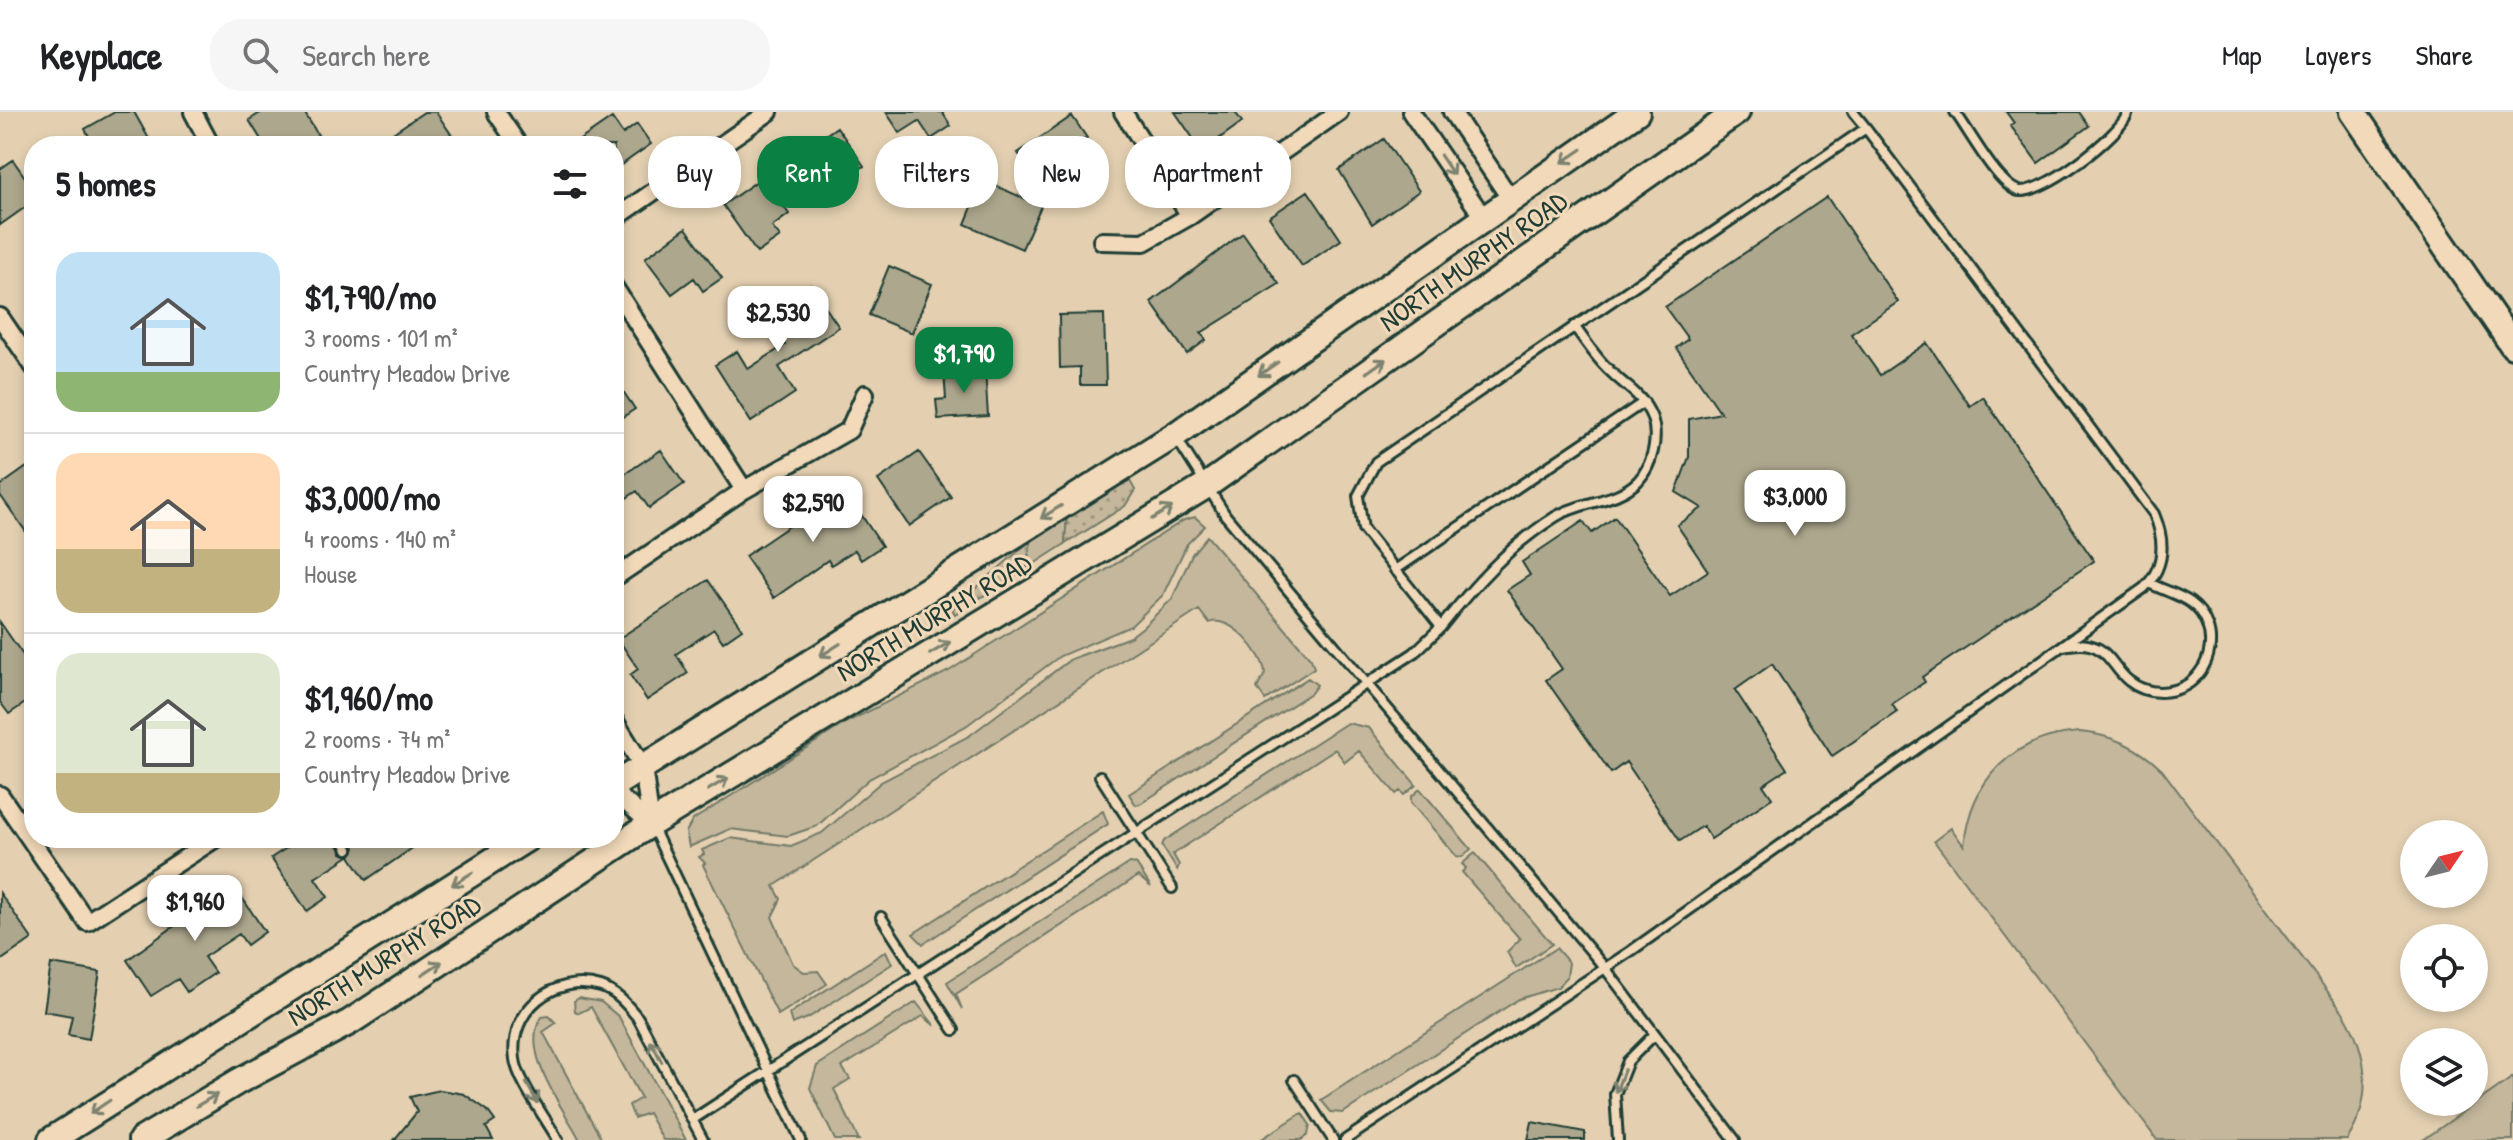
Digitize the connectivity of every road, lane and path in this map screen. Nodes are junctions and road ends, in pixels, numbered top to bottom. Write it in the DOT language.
graph roads {
  1 [pos="193,112"];
  2 [pos="496,112"];
  3 [pos="769,112"];
  4 [pos="1123,112"];
  5 [pos="1339,112"];
  6 [pos="1411,112"];
  7 [pos="1452,112"];
  8 [pos="1637,112"];
  9 [pos="1737,112"];
  10 [pos="1853,112"];
  11 [pos="1955,112"];
  12 [pos="2128,112"];
  13 [pos="2353,112"];
  14 [pos="1866,128"];
  15 [pos="206,136"];
  16 [pos="512,136"];
  17 [pos="1510,198"];
  18 [pos="624,212"];
  19 [pos="1190,216"];
  20 [pos="1483,217"];
  21 [pos="1102,241"];
  22 [pos="624,303"];
  23 [pos="0,317"];
  24 [pos="1574,326"];
  25 [pos="2513,346"];
  26 [pos="24,352"];
  27 [pos="865,394"];
  28 [pos="1644,402"];
  29 [pos="1175,435"];
  30 [pos="1206,486"];
  31 [pos="744,490"];
  32 [pos="1395,570"];
  33 [pos="624,571"];
  34 [pos="2149,583"];
  35 [pos="1441,627"];
  36 [pos="2062,646"];
  37 [pos="1367,685"];
  38 [pos="624,736"];
  39 [pos="643,767"];
  40 [pos="1100,776"];
  41 [pos="624,779"];
  42 [pos="0,795"];
  43 [pos="624,801"];
  44 [pos="651,824"];
  45 [pos="24,830"];
  46 [pos="1137,833"];
  47 [pos="624,842"];
  48 [pos="36,848"];
  49 [pos="201,848"];
  50 [pos="512,848"];
  51 [pos="615,848"];
  52 [pos="1172,888"];
  53 [pos="881,917"];
  54 [pos="1605,968"];
  55 [pos="917,974"];
  56 [pos="954,1030"];
  57 [pos="1655,1034"];
  58 [pos="767,1071"];
  59 [pos="1294,1080"];
  60 [pos="692,1120"];
  61 [pos="153,1137"];
  62 [pos="51,1140"];
  63 [pos="558,1140"];
  64 [pos="703,1140"];
  65 [pos="801,1140"];
  66 [pos="1333,1140"];
  67 [pos="1345,1140"];
  68 [pos="1618,1140"];
  69 [pos="1735,1140"];
  1 -- 15 [label="street"];
  2 -- 16 [label="street"];
  3 -- 18 [label="street"];
  4 -- 19 [label="street"];
  5 -- 19 [label="street"];
  6 -- 20 [label="street, one-way"];
  7 -- 17 [label="street"];
  8 -- 17 [label="main road, NORTH MURPHY ROAD, one-way"];
  30 -- 9 [label="main road, NORTH MURPHY ROAD, one-way"];
  10 -- 14 [label="lane"];
  11 -- 12 [label="lane"];
  13 -- 25 [label="main road"];
  14 -- 24 [label="lane"];
  14 -- 34 [label="lane"];
  17 -- 20 [label="main road, NORTH MURPHY ROAD"];
  19 -- 21 [label="street"];
  20 -- 29 [label="main road, NORTH MURPHY ROAD, one-way"];
  22 -- 31 [label="street"];
  23 -- 26 [label="street"];
  24 -- 28 [label="lane"];
  24 -- 32 [label="lane"];
  27 -- 31 [label="street"];
  28 -- 32 [label="lane"];
  28 -- 35 [label="lane"];
  29 -- 30 [label="lane"];
  29 -- 39 [label="main road, NORTH MURPHY ROAD, one-way"];
  30 -- 37 [label="lane"];
  44 -- 30 [label="main road, NORTH MURPHY ROAD, one-way"];
  31 -- 33 [label="street"];
  32 -- 35 [label="lane"];
  34 -- 36 [label="lane"];
  34 -- 36 [label="lane"];
  35 -- 37 [label="lane"];
  36 -- 54 [label="lane"];
  37 -- 46 [label="lane"];
  37 -- 54 [label="lane"];
  38 -- 39 [label="street"];
  39 -- 41 [label="main road, NORTH MURPHY ROAD"];
  39 -- 44 [label="street"];
  40 -- 46 [label="lane"];
  42 -- 45 [label="street"];
  43 -- 44 [label="street"];
  47 -- 44 [label="main road, NORTH MURPHY ROAD, one-way"];
  44 -- 58 [label="lane"];
  46 -- 52 [label="lane"];
  46 -- 55 [label="lane"];
  48 -- 49 [label="street"];
  50 -- 62 [label="main road, NORTH MURPHY ROAD, one-way"];
  61 -- 51 [label="main road, NORTH MURPHY ROAD, one-way"];
  53 -- 55 [label="lane"];
  54 -- 57 [label="lane"];
  54 -- 67 [label="lane"];
  55 -- 56 [label="lane"];
  55 -- 58 [label="lane"];
  57 -- 68 [label="lane, one-way"];
  57 -- 69 [label="lane"];
  58 -- 60 [label="lane"];
  58 -- 65 [label="lane"];
  59 -- 66 [label="lane"];
  60 -- 63 [label="lane, one-way"];
  60 -- 64 [label="lane"];
}
